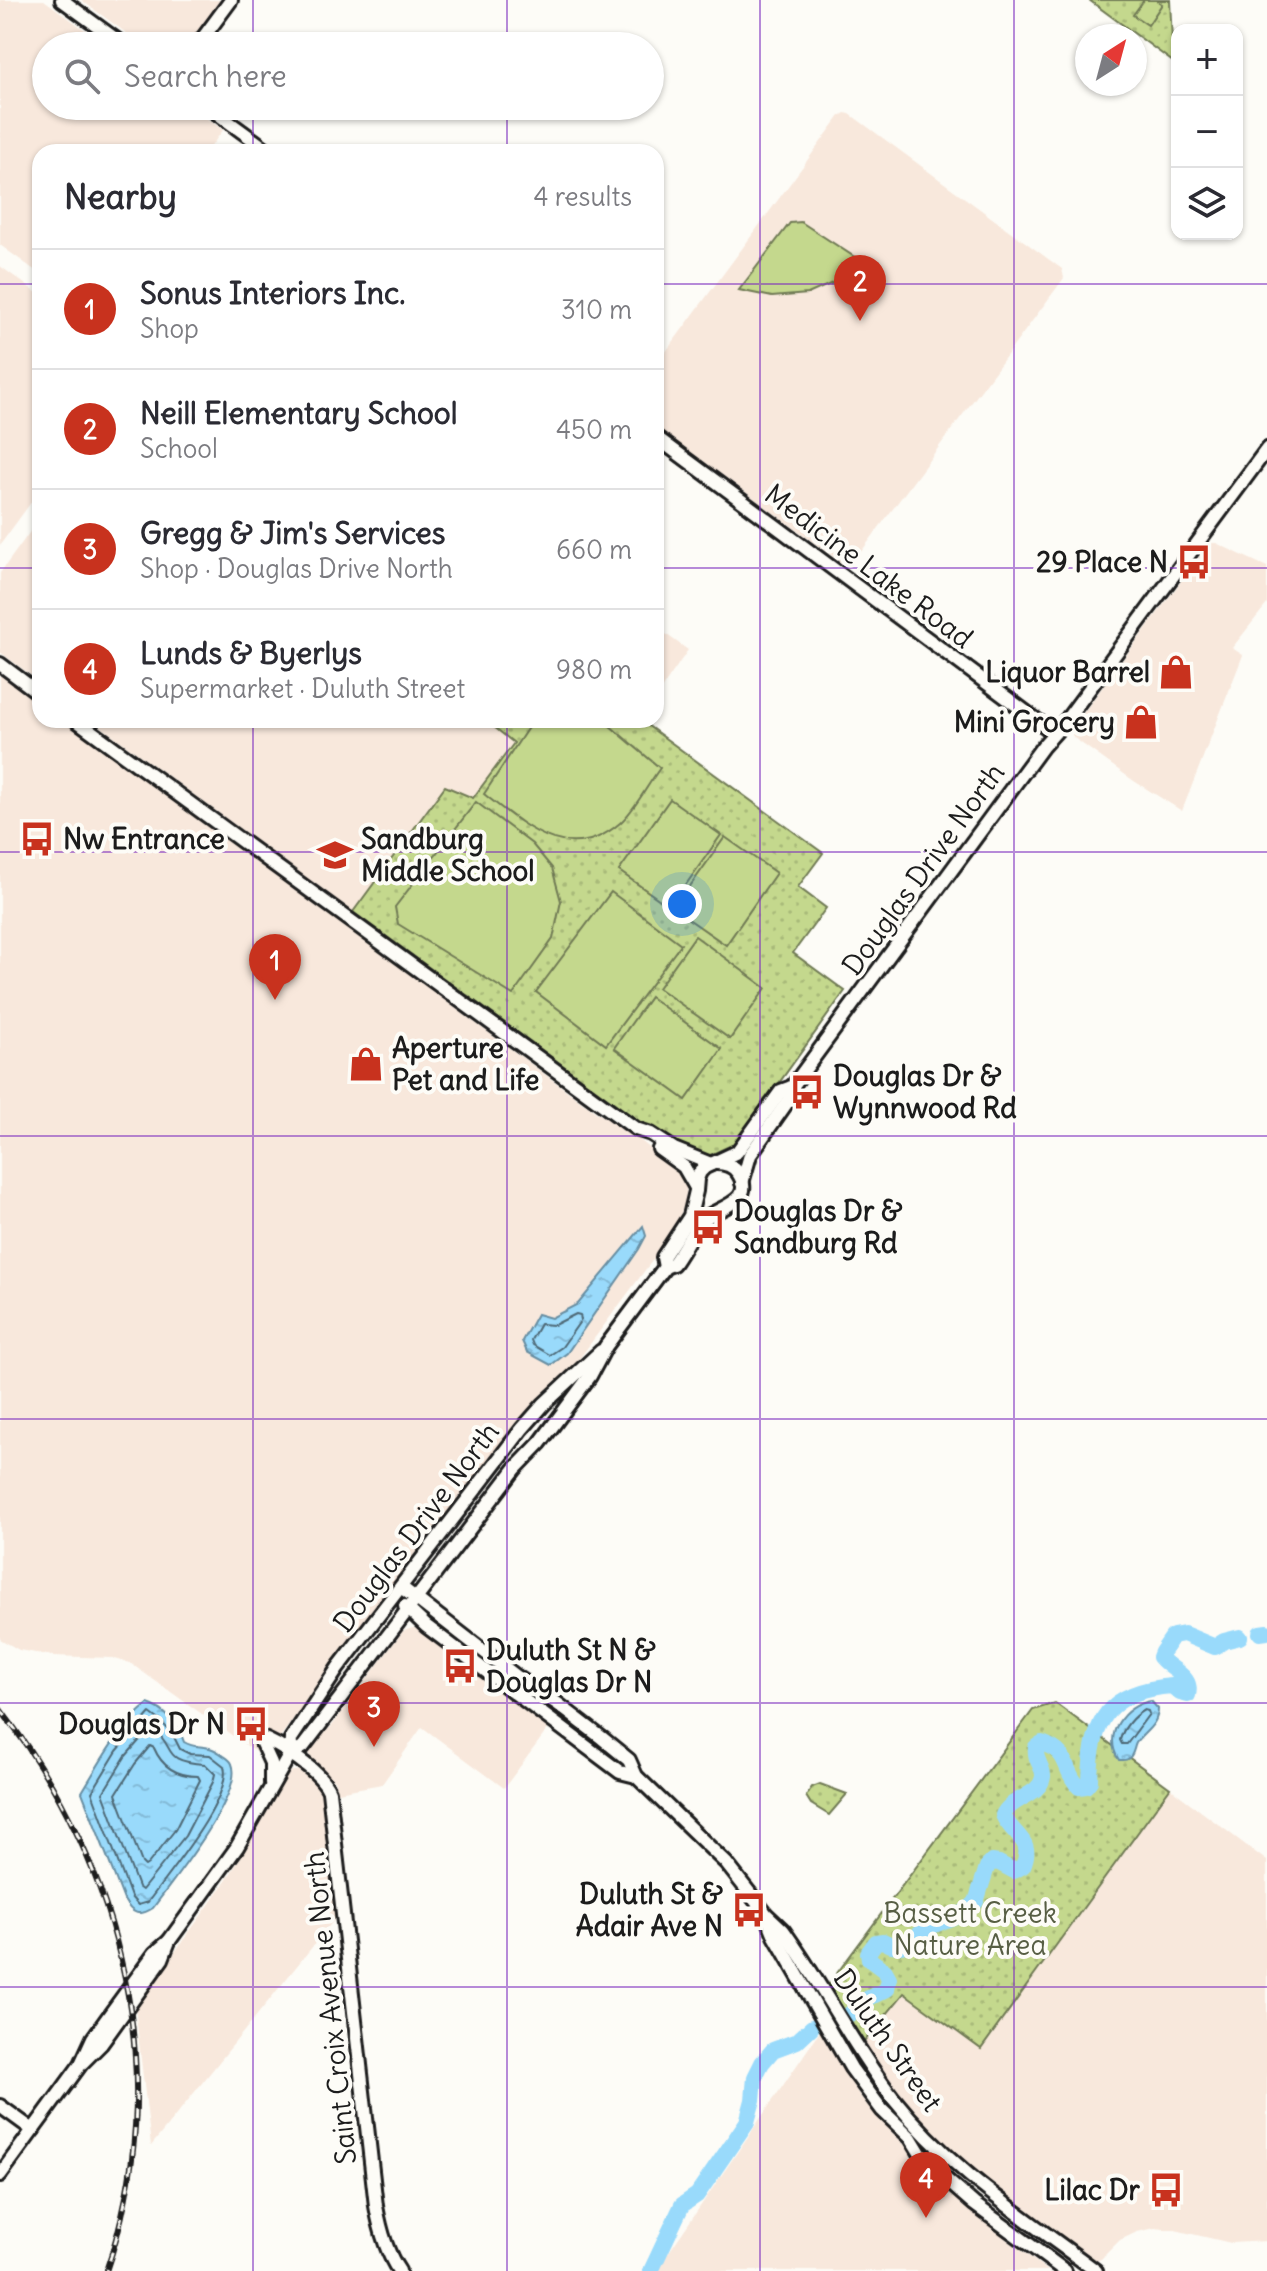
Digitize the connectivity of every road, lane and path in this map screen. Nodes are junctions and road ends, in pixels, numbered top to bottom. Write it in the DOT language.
graph roads {
  1 [pos="62,0"];
  2 [pos="231,0"];
  3 [pos="106,32"];
  4 [pos="207,32"];
  5 [pos="226,120"];
  6 [pos="259,144"];
  7 [pos="664,443"];
  8 [pos="1267,449"];
  9 [pos="0,664"];
  10 [pos="32,688"];
  11 [pos="87,728"];
  12 [pos="1054,733"];
  13 [pos="792,1087"];
  14 [pos="636,1129"];
  15 [pos="713,1163"];
  16 [pos="742,1183"];
  17 [pos="696,1188"];
  18 [pos="722,1209"];
  19 [pos="665,1267"];
  20 [pos="606,1346"];
  21 [pos="398,1592"];
  22 [pos="413,1604"];
  23 [pos="290,1754"];
  24 [pos="270,1789"];
  25 [pos="766,1914"];
  26 [pos="0,2106"];
  27 [pos="33,2130"];
  28 [pos="0,2175"];
  29 [pos="399,2271"];
  30 [pos="1065,2271"];
  31 [pos="1096,2271"];
  1 -- 3 [label="street"];
  2 -- 4 [label="street"];
  5 -- 6 [label="street"];
  7 -- 12 [label="street, Medicine Lake Road"];
  8 -- 12 [label="street, Douglas Drive North"];
  9 -- 10 [label="street"];
  11 -- 14 [label="street"];
  12 -- 13 [label="street, Douglas Drive North"];
  13 -- 15 [label="street, Douglas Drive North"];
  13 -- 16 [label="street, Douglas Drive North"];
  14 -- 15 [label="street"];
  14 -- 17 [label="street"];
  15 -- 16 [label="street"];
  15 -- 17 [label="street, Douglas Drive North"];
  16 -- 18 [label="street, Douglas Drive North"];
  17 -- 18 [label="street"];
  17 -- 19 [label="street, Douglas Drive North"];
  18 -- 19 [label="street, Douglas Drive North"];
  19 -- 20 [label="street, Douglas Drive North"];
  20 -- 21 [label="street, Douglas Drive North"];
  20 -- 22 [label="street, Douglas Drive North"];
  21 -- 22 [label="street, Duluth Street"];
  21 -- 23 [label="street, Douglas Drive North"];
  22 -- 23 [label="street, Douglas Drive North"];
  22 -- 25 [label="street, Duluth Street"];
  23 -- 24 [label="street, Douglas Drive North"];
  23 -- 24 [label="street, Saint Croix Avenue North"];
  23 -- 29 [label="street, Saint Croix Avenue North"];
  24 -- 27 [label="street, Douglas Drive North"];
  25 -- 30 [label="street, Duluth Street"];
  25 -- 31 [label="street, Duluth Street"];
  26 -- 27 [label="street"];
  27 -- 28 [label="street, Douglas Drive North"];
}
